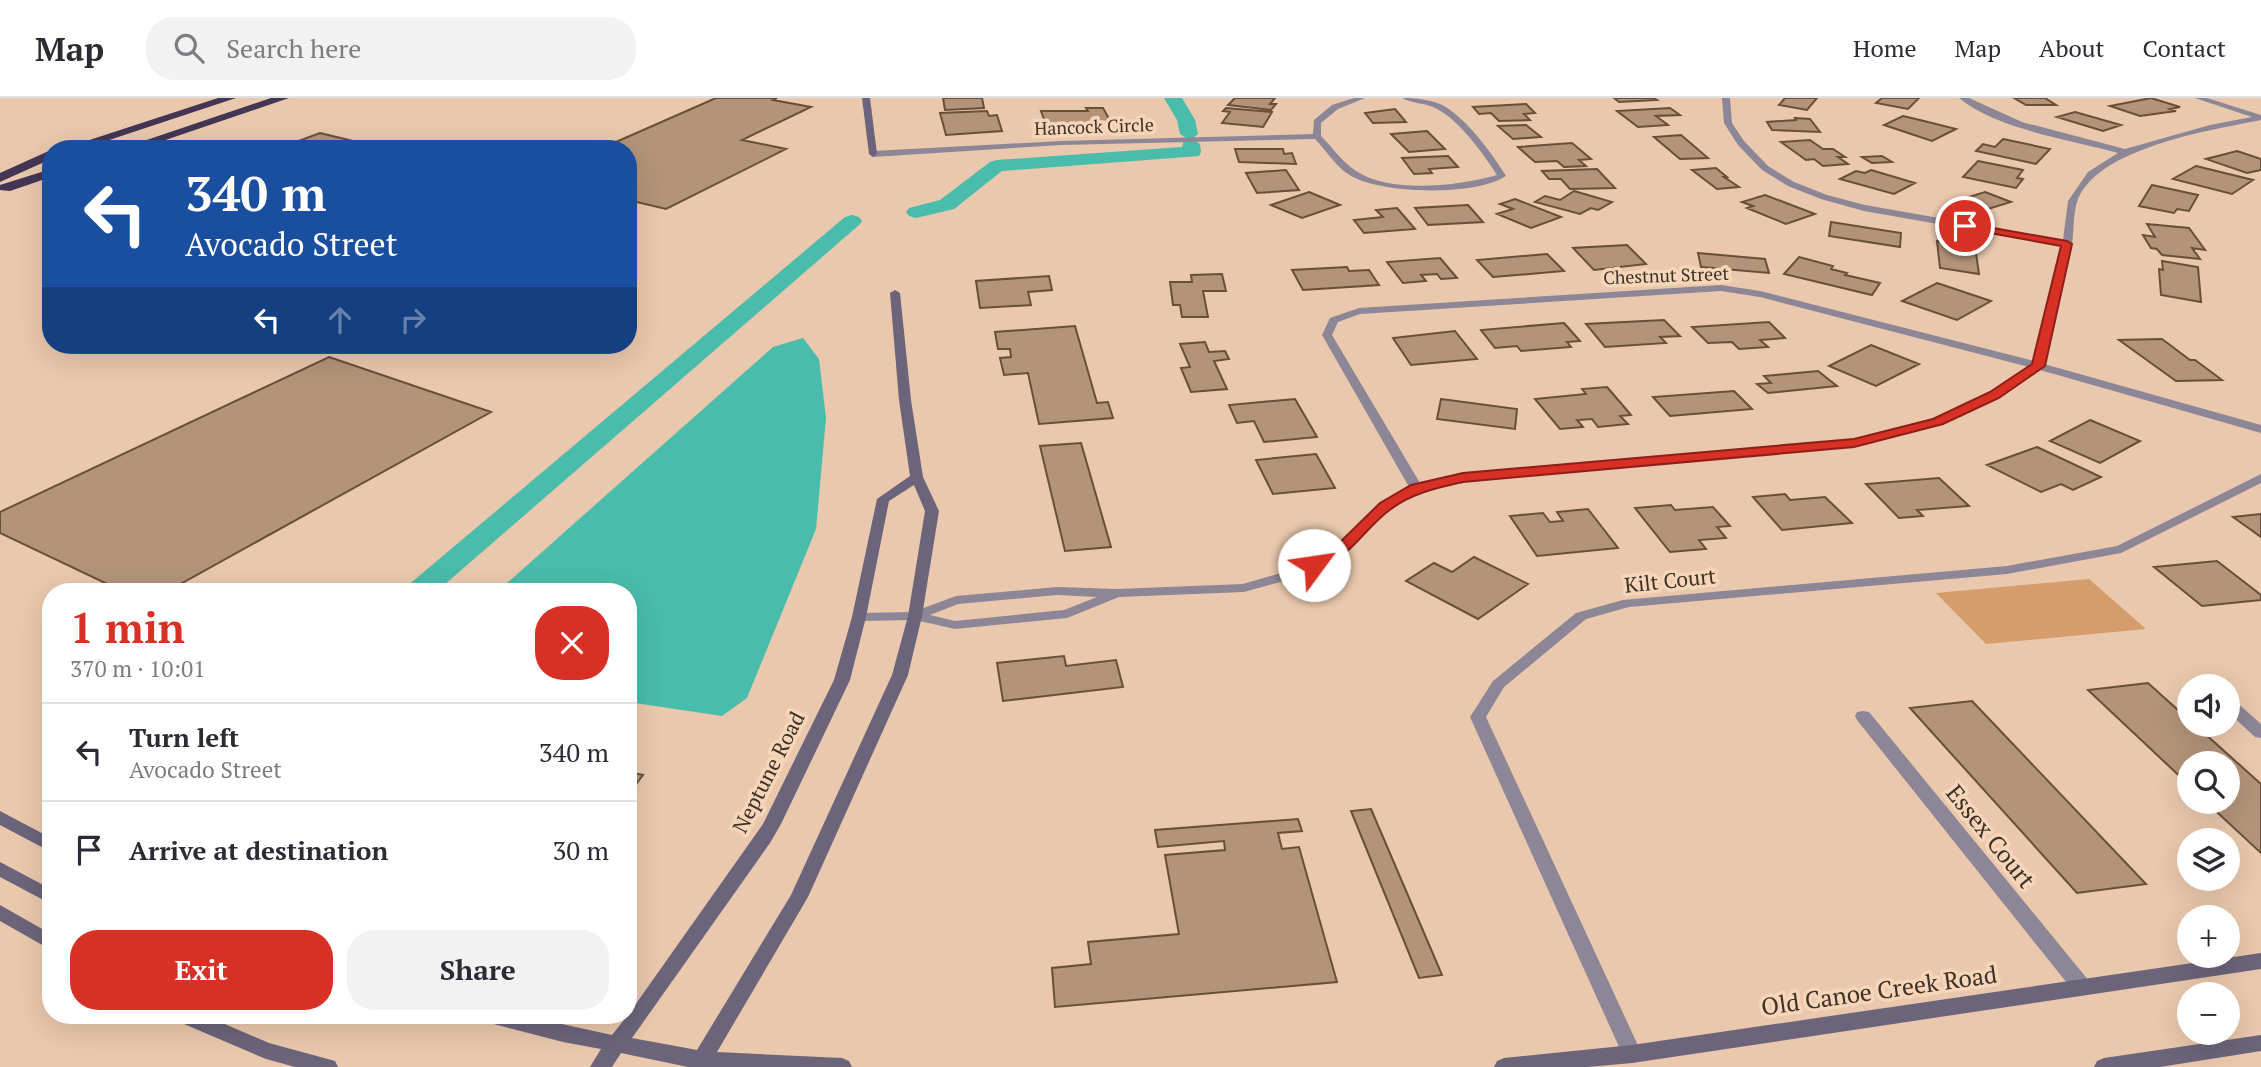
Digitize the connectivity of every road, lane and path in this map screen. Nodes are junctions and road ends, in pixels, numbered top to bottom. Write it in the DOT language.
graph roads {
  1 [pos="230,98"];
  2 [pos="268,98"];
  3 [pos="283,98"];
  4 [pos="866,98"];
  5 [pos="1361,98"];
  6 [pos="1406,98"];
  7 [pos="1726,98"];
  8 [pos="1962,98"];
  9 [pos="2199,98"];
  10 [pos="236,113"];
  11 [pos="2261,117"];
  12 [pos="1317,136"];
  13 [pos="97,140"];
  14 [pos="154,140"];
  15 [pos="2125,152"];
  16 [pos="873,154"];
  17 [pos="42,157"];
  18 [pos="42,158"];
  19 [pos="0,170"];
  20 [pos="42,176"];
  21 [pos="0,178"];
  22 [pos="0,190"];
  23 [pos="2067,244"];
  24 [pos="895,293"];
  25 [pos="2038,366"];
  26 [pos="2261,429"];
  27 [pos="917,477"];
  28 [pos="2261,478"];
  29 [pos="1416,488"];
  30 [pos="1117,593"];
  31 [pos="915,616"];
  32 [pos="859,617"];
  33 [pos="2240,715"];
  34 [pos="1863,716"];
  35 [pos="2261,733"];
  36 [pos="0,817"];
  37 [pos="42,841"];
  38 [pos="0,869"];
  39 [pos="42,892"];
  40 [pos="0,912"];
  41 [pos="42,937"];
  42 [pos="2261,961"];
  43 [pos="2082,987"];
  44 [pos="637,1016"];
  45 [pos="204,1024"];
  46 [pos="529,1024"];
  47 [pos="631,1024"];
  48 [pos="2261,1043"];
  49 [pos="617,1044"];
  50 [pos="1632,1054"];
  51 [pos="701,1063"];
  52 [pos="1568,1063"];
  53 [pos="328,1067"];
  54 [pos="600,1067"];
  55 [pos="842,1067"];
  56 [pos="1504,1067"];
  57 [pos="2104,1067"];
  1 -- 13 [label="highway"];
  2 -- 10 [label="highway"];
  3 -- 10 [label="highway"];
  4 -- 16 [label="main road"];
  5 -- 12 [label="street"];
  6 -- 12 [label="street"];
  7 -- 23 [label="street"];
  8 -- 15 [label="street"];
  9 -- 11 [label="street"];
  10 -- 14 [label="highway"];
  11 -- 15 [label="street"];
  12 -- 16 [label="street, Hancock Circle"];
  15 -- 23 [label="street"];
  17 -- 19 [label="highway"];
  18 -- 21 [label="highway"];
  20 -- 22 [label="highway"];
  23 -- 25 [label="street"];
  24 -- 27 [label="main road"];
  25 -- 26 [label="street, Chestnut Street"];
  25 -- 29 [label="street"];
  25 -- 29 [label="street, Chestnut Street"];
  27 -- 31 [label="main road"];
  27 -- 32 [label="main road, Neptune Road"];
  28 -- 50 [label="street, Kilt Court"];
  29 -- 30 [label="street"];
  30 -- 31 [label="street"];
  30 -- 31 [label="street"];
  31 -- 32 [label="street"];
  31 -- 51 [label="main road"];
  32 -- 44 [label="main road, Neptune Road"];
  33 -- 35 [label="street"];
  34 -- 43 [label="street, Essex Court"];
  36 -- 37 [label="main road"];
  38 -- 39 [label="main road"];
  40 -- 41 [label="main road"];
  42 -- 43 [label="main road, Old Canoe Creek Road"];
  43 -- 50 [label="main road, Old Canoe Creek Road"];
  45 -- 53 [label="main road"];
  46 -- 49 [label="main road"];
  47 -- 49 [label="main road, Neptune Road"];
  48 -- 57 [label="main road"];
  49 -- 51 [label="main road"];
  49 -- 54 [label="main road, Neptune Road"];
  50 -- 52 [label="main road, Old Canoe Creek Road"];
  51 -- 55 [label="main road"];
  52 -- 56 [label="main road, Old Canoe Creek Road"];
}
